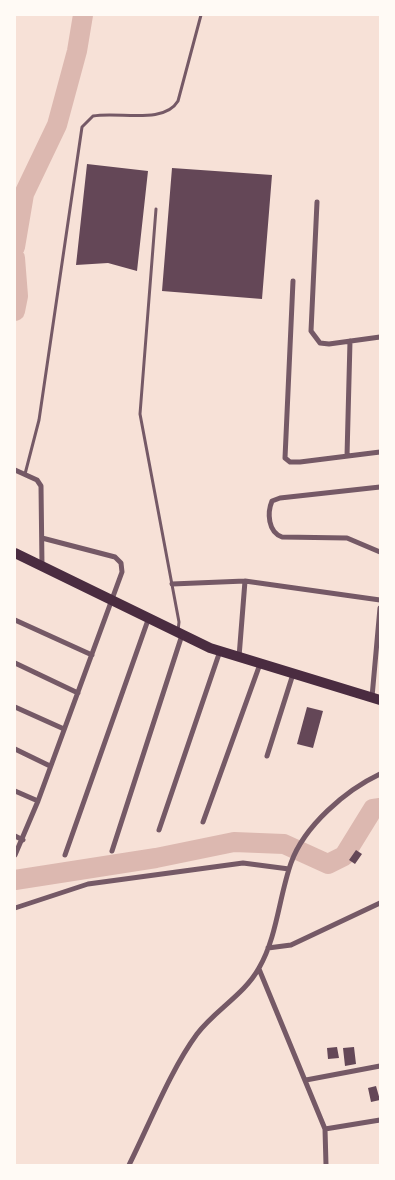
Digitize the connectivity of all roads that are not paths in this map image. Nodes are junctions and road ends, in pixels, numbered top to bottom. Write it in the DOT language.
graph roads {
  1 [pos="201,15"];
  2 [pos="317,202"];
  3 [pos="156,209"];
  4 [pos="293,281"];
  5 [pos="380,337"];
  6 [pos="350,342"];
  7 [pos="380,452"];
  8 [pos="347,456"];
  9 [pos="15,470"];
  10 [pos="25,474"];
  11 [pos="380,487"];
  12 [pos="42,538"];
  13 [pos="380,552"];
  14 [pos="15,553"];
  15 [pos="42,567"];
  16 [pos="245,581"];
  17 [pos="172,584"];
  18 [pos="380,600"];
  19 [pos="111,602"];
  20 [pos="380,608"];
  21 [pos="15,620"];
  22 [pos="148,620"];
  23 [pos="180,634"];
  24 [pos="220,652"];
  25 [pos="92,655"];
  26 [pos="239,658"];
  27 [pos="15,663"];
  28 [pos="260,664"];
  29 [pos="293,674"];
  30 [pos="78,692"];
  31 [pos="376,699"];
  32 [pos="15,707"];
  33 [pos="64,730"];
  34 [pos="15,750"];
  35 [pos="267,756"];
  36 [pos="50,766"];
  37 [pos="380,774"];
  38 [pos="15,791"];
  39 [pos="38,801"];
  40 [pos="203,822"];
  41 [pos="159,830"];
  42 [pos="15,836"];
  43 [pos="23,840"];
  44 [pos="112,851"];
  45 [pos="15,855"];
  46 [pos="65,855"];
  47 [pos="289,869"];
  48 [pos="380,903"];
  49 [pos="15,908"];
  50 [pos="268,948"];
  51 [pos="259,969"];
  52 [pos="380,1066"];
  53 [pos="306,1080"];
  54 [pos="380,1120"];
  55 [pos="325,1129"];
  56 [pos="129,1165"];
  57 [pos="326,1165"];
  1 -- 10 [label="lane"];
  2 -- 6 [label="street"];
  3 -- 17 [label="lane"];
  4 -- 8 [label="street"];
  5 -- 6 [label="street"];
  6 -- 8 [label="street"];
  7 -- 8 [label="street"];
  9 -- 10 [label="street"];
  10 -- 12 [label="street"];
  11 -- 13 [label="street"];
  12 -- 15 [label="street"];
  12 -- 19 [label="street"];
  14 -- 15 [label="main road"];
  15 -- 19 [label="main road"];
  16 -- 17 [label="street"];
  16 -- 18 [label="street"];
  16 -- 26 [label="street"];
  17 -- 23 [label="lane"];
  19 -- 22 [label="main road"];
  19 -- 25 [label="street"];
  20 -- 31 [label="street"];
  21 -- 25 [label="street"];
  22 -- 23 [label="main road"];
  22 -- 46 [label="street"];
  23 -- 24 [label="main road"];
  23 -- 44 [label="street"];
  24 -- 26 [label="main road"];
  24 -- 41 [label="street"];
  25 -- 30 [label="street"];
  26 -- 28 [label="main road"];
  27 -- 30 [label="street"];
  28 -- 29 [label="main road"];
  28 -- 40 [label="street"];
  29 -- 31 [label="main road"];
  29 -- 35 [label="street"];
  30 -- 33 [label="street"];
  32 -- 33 [label="street"];
  33 -- 36 [label="street"];
  34 -- 36 [label="street"];
  36 -- 39 [label="street"];
  37 -- 47 [label="street"];
  38 -- 39 [label="street"];
  39 -- 43 [label="street"];
  42 -- 43 [label="street"];
  43 -- 45 [label="street"];
  47 -- 49 [label="street"];
  47 -- 50 [label="street"];
  48 -- 50 [label="street"];
  50 -- 51 [label="street"];
  51 -- 53 [label="street"];
  51 -- 56 [label="street"];
  52 -- 53 [label="street"];
  53 -- 55 [label="street"];
  54 -- 55 [label="street"];
  55 -- 57 [label="street"];
}
